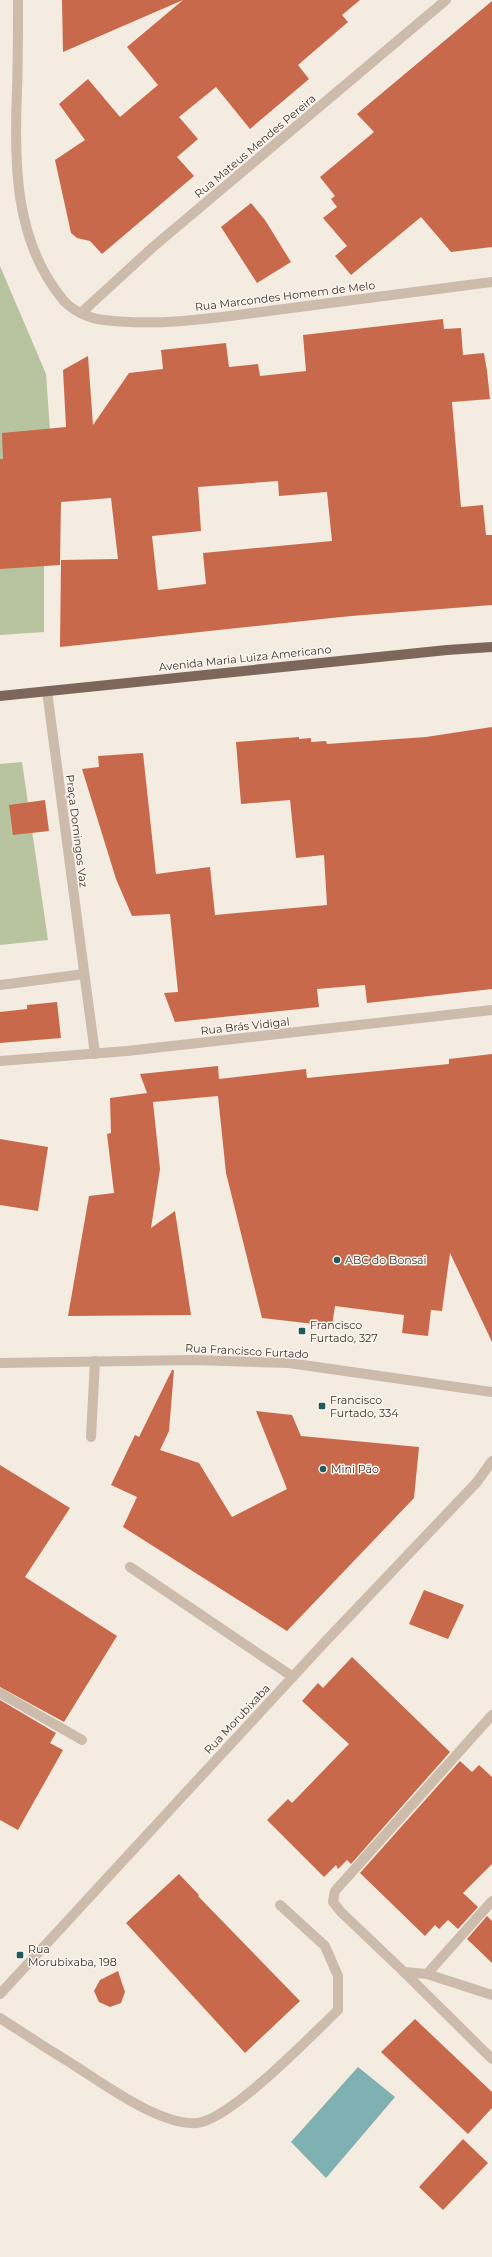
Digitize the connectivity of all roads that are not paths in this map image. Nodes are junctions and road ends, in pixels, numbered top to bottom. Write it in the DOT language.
graph roads {
  1 [pos="18,0"];
  2 [pos="446,0"];
  3 [pos="492,282"];
  4 [pos="81,313"];
  5 [pos="492,647"];
  6 [pos="47,691"];
  7 [pos="0,696"];
  8 [pos="84,974"];
  9 [pos="0,985"];
  10 [pos="492,1010"];
  11 [pos="95,1054"];
  12 [pos="0,1062"];
  13 [pos="96,1360"];
  14 [pos="0,1363"];
  15 [pos="492,1392"];
  16 [pos="91,1437"];
  17 [pos="492,1461"];
  18 [pos="130,1567"];
  19 [pos="293,1677"];
  20 [pos="0,1693"];
  21 [pos="492,1715"];
  22 [pos="82,1740"];
  23 [pos="492,1901"];
  24 [pos="280,1905"];
  25 [pos="404,1972"];
  26 [pos="427,1974"];
  27 [pos="0,1994"];
  28 [pos="492,1995"];
  29 [pos="0,2018"];
  30 [pos="492,2060"];
  1 -- 4 [label="street, Rua Marcondes Homem de Melo"];
  2 -- 4 [label="street, Rua Mateus Mendes Pereira"];
  3 -- 4 [label="street, Rua Marcondes Homem de Melo"];
  5 -- 6 [label="main road, Avenida Maria Luiza Americano"];
  6 -- 7 [label="main road, Avenida Maria Luiza Americano"];
  6 -- 8 [label="street, Praça Domingos Vaz"];
  8 -- 9 [label="street"];
  8 -- 11 [label="street, Praça Domingos Vaz"];
  10 -- 11 [label="street, Rua Brás Vidigal"];
  11 -- 12 [label="street, Rua Brás Vidigal"];
  13 -- 14 [label="street, Rua Francisco Furtado"];
  13 -- 15 [label="street, Rua Francisco Furtado"];
  13 -- 16 [label="street"];
  17 -- 19 [label="street, Rua Morubixaba"];
  18 -- 19 [label="street"];
  19 -- 27 [label="street, Rua Morubixaba"];
  20 -- 22 [label="street"];
  21 -- 25 [label="street"];
  23 -- 26 [label="street"];
  24 -- 29 [label="street"];
  25 -- 26 [label="street"];
  25 -- 30 [label="street"];
  26 -- 28 [label="street"];
}
